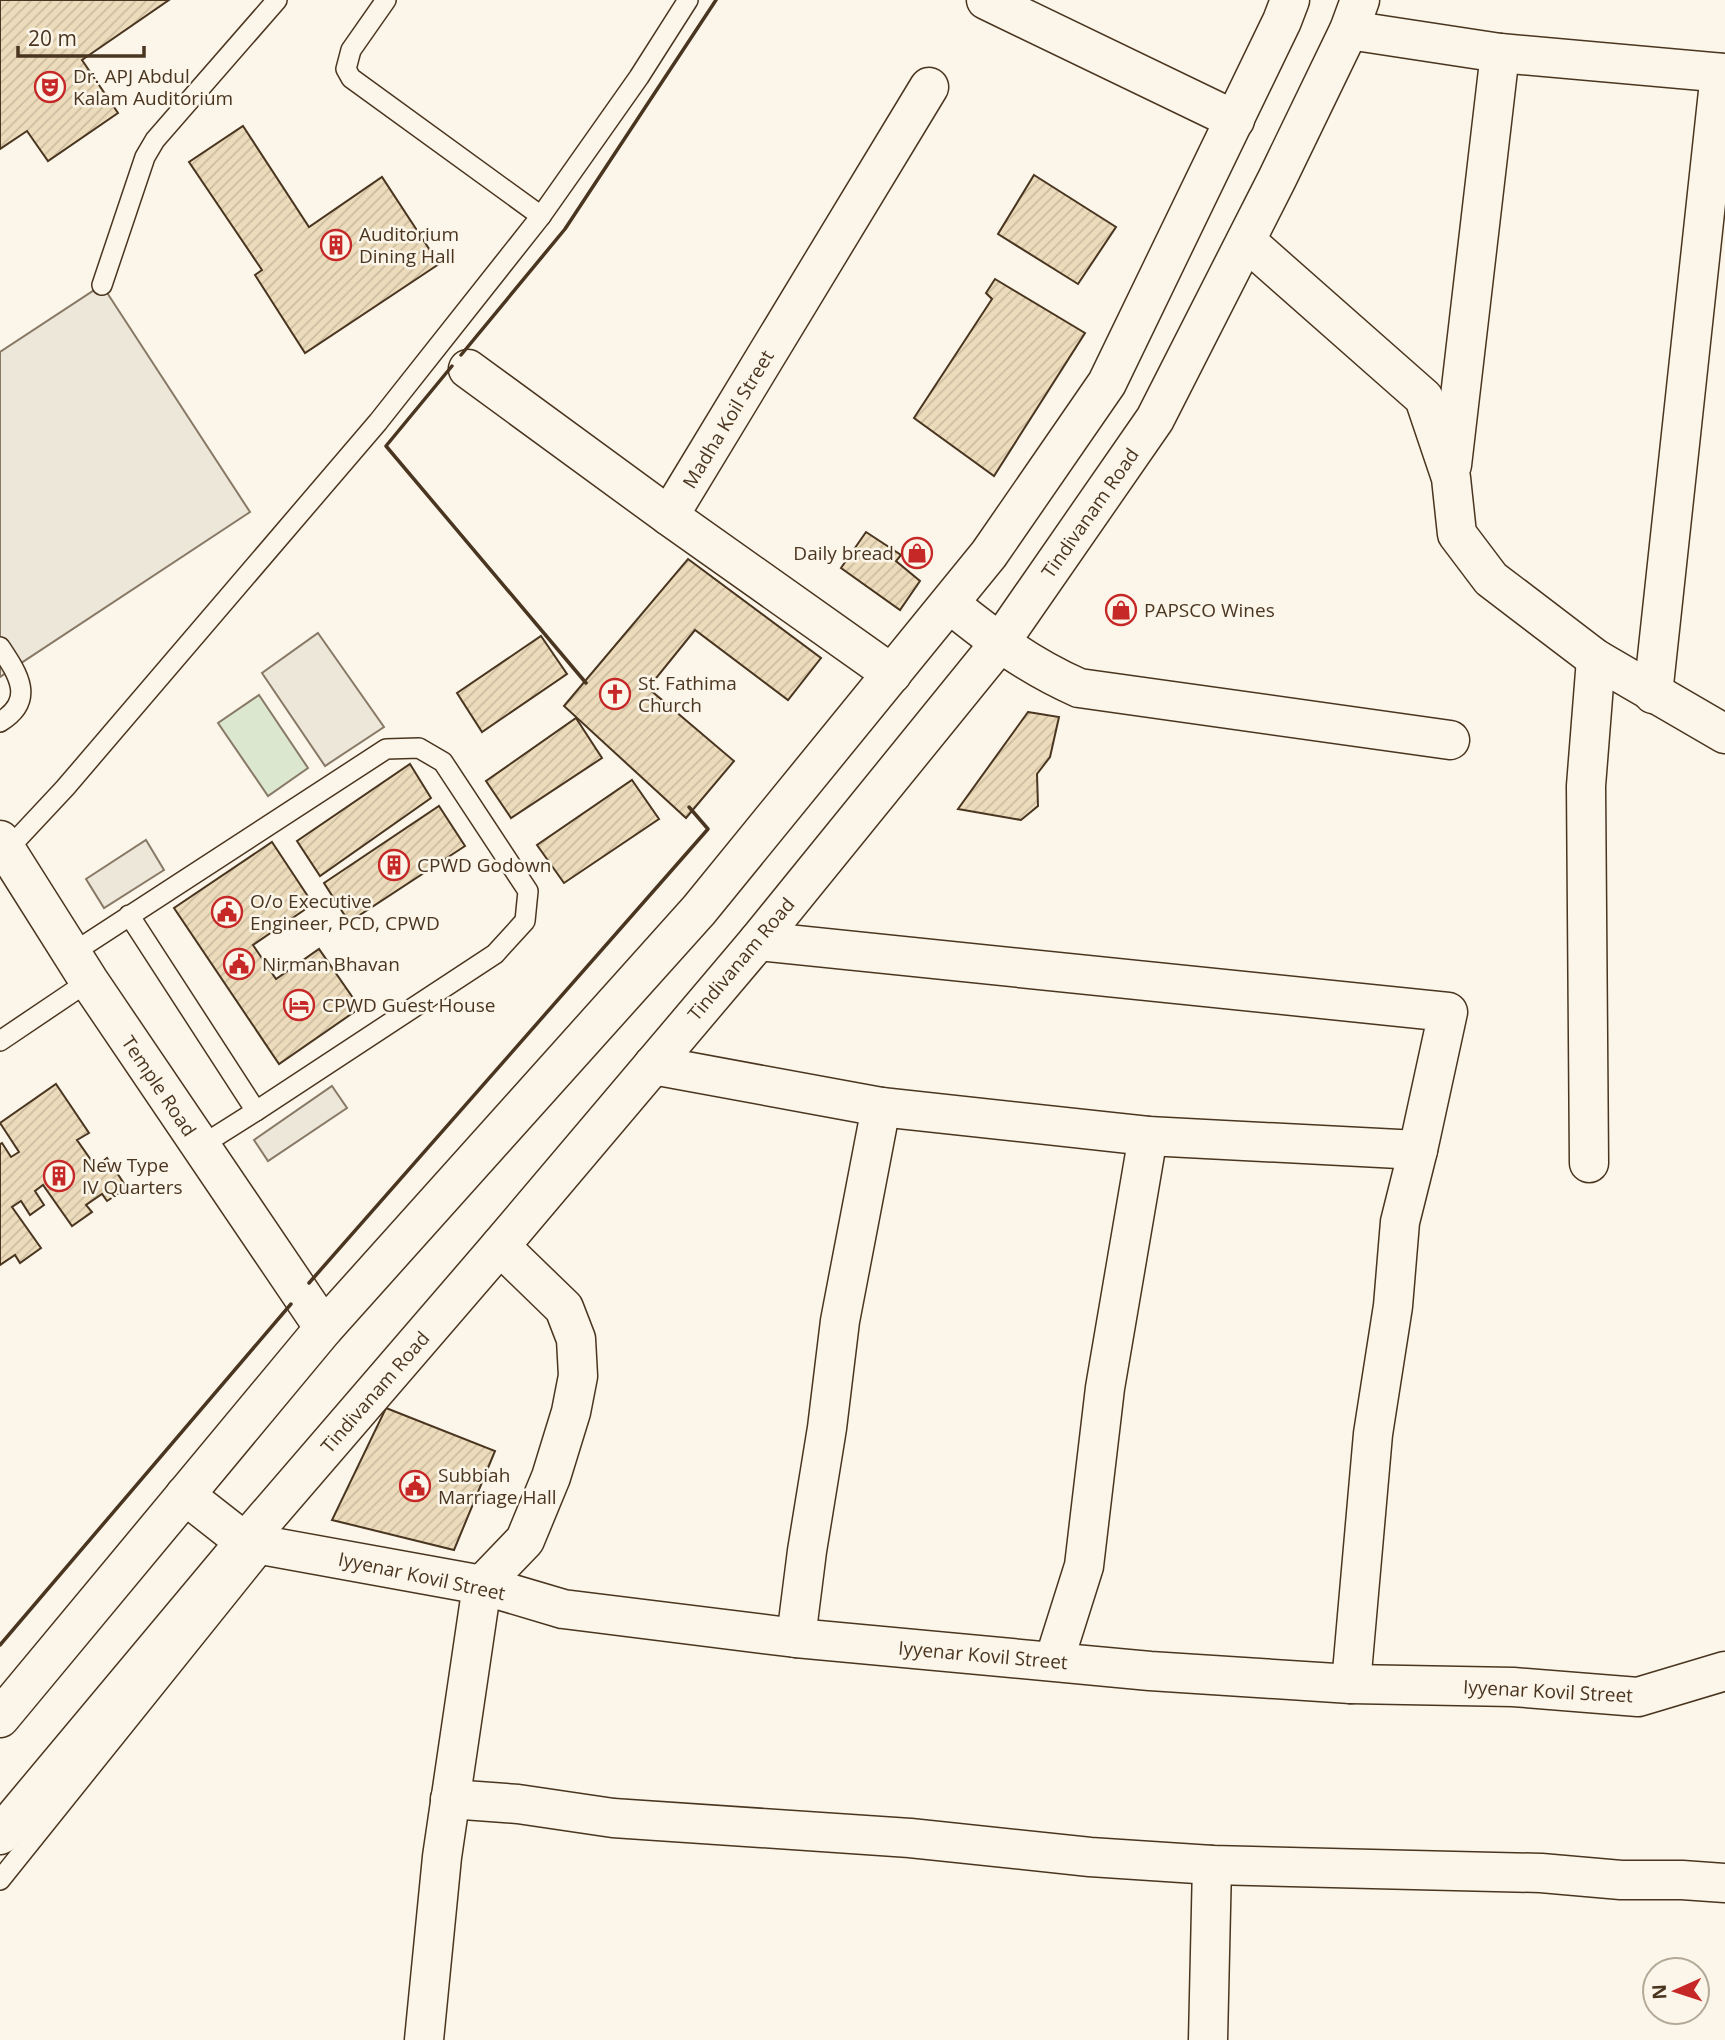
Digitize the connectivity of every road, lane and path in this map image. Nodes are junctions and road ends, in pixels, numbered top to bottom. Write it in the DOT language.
graph roads {
  1 [pos="277,0"];
  2 [pos="386,0"];
  3 [pos="688,0"];
  4 [pos="986,0"];
  5 [pos="1290,0"];
  6 [pos="1354,15"];
  7 [pos="1500,53"];
  8 [pos="1722,73"];
  9 [pos="929,87"];
  10 [pos="1235,120"];
  11 [pos="541,216"];
  12 [pos="1246,241"];
  13 [pos="102,285"];
  14 [pos="468,369"];
  15 [pos="1451,478"];
  16 [pos="668,516"];
  17 [pos="950,604"];
  18 [pos="999,644"];
  19 [pos="0,647"];
  20 [pos="1596,659"];
  21 [pos="892,674"];
  22 [pos="1653,694"];
  23 [pos="0,722"];
  24 [pos="1725,734"];
  25 [pos="1450,740"];
  26 [pos="4,845"];
  27 [pos="129,915"];
  28 [pos="758,941"];
  29 [pos="80,968"];
  30 [pos="0,1041"];
  31 [pos="653,1065"];
  32 [pos="881,1107"];
  33 [pos="256,1111"];
  34 [pos="1148,1136"];
  35 [pos="199,1147"];
  36 [pos="1418,1150"];
  37 [pos="1589,1163"];
  38 [pos="500,1246"];
  39 [pos="324,1328"];
  40 [pos="185,1495"];
  41 [pos="256,1544"];
  42 [pos="482,1585"];
  43 [pos="796,1638"];
  44 [pos="1054,1661"];
  45 [pos="1725,1671"];
  46 [pos="1351,1684"];
  47 [pos="0,1718"];
  48 [pos="450,1799"];
  49 [pos="0,1835"];
  50 [pos="1212,1865"];
  51 [pos="0,1880"];
  52 [pos="1725,1882"];
  53 [pos="424,2040"];
  54 [pos="1208,2040"];
  1 -- 13 [label="lane"];
  2 -- 11 [label="lane"];
  3 -- 11 [label="lane"];
  4 -- 10 [label="main road"];
  5 -- 10 [label="main road"];
  6 -- 7 [label="main road"];
  6 -- 12 [label="main road, Tindivanam Road"];
  7 -- 8 [label="main road"];
  7 -- 15 [label="main road"];
  8 -- 22 [label="main road"];
  9 -- 16 [label="main road, Madha Koil Street"];
  10 -- 17 [label="main road"];
  11 -- 26 [label="lane"];
  12 -- 15 [label="main road"];
  12 -- 18 [label="main road, Tindivanam Road"];
  14 -- 16 [label="main road"];
  15 -- 20 [label="main road"];
  16 -- 21 [label="main road"];
  17 -- 18 [label="main road"];
  17 -- 21 [label="main road"];
  18 -- 25 [label="main road"];
  18 -- 28 [label="main road, Tindivanam Road"];
  19 -- 23 [label="lane"];
  20 -- 22 [label="main road"];
  20 -- 37 [label="main road"];
  21 -- 39 [label="main road"];
  22 -- 24 [label="main road"];
  26 -- 29 [label="main road, Temple Road"];
  27 -- 29 [label="lane"];
  27 -- 33 [label="lane"];
  27 -- 33 [label="lane"];
  28 -- 31 [label="main road, Tindivanam Road"];
  28 -- 36 [label="main road"];
  29 -- 30 [label="lane"];
  29 -- 35 [label="main road, Temple Road"];
  31 -- 32 [label="main road"];
  31 -- 38 [label="main road, Tindivanam Road"];
  32 -- 34 [label="main road"];
  32 -- 43 [label="main road"];
  33 -- 35 [label="lane"];
  34 -- 36 [label="main road"];
  34 -- 44 [label="main road"];
  35 -- 39 [label="main road, Temple Road"];
  36 -- 46 [label="main road"];
  38 -- 41 [label="main road, Tindivanam Road"];
  38 -- 42 [label="main road"];
  39 -- 40 [label="main road"];
  40 -- 41 [label="main road"];
  40 -- 47 [label="main road"];
  41 -- 42 [label="main road, Iyyenar Kovil Street"];
  41 -- 49 [label="main road, Tindivanam Road"];
  41 -- 51 [label="lane"];
  42 -- 43 [label="main road, Iyyenar Kovil Street"];
  42 -- 48 [label="main road"];
  43 -- 44 [label="main road, Iyyenar Kovil Street"];
  44 -- 46 [label="main road, Iyyenar Kovil Street"];
  45 -- 46 [label="main road, Iyyenar Kovil Street"];
  48 -- 50 [label="main road"];
  48 -- 53 [label="main road"];
  50 -- 52 [label="main road"];
  50 -- 54 [label="main road"];
}
